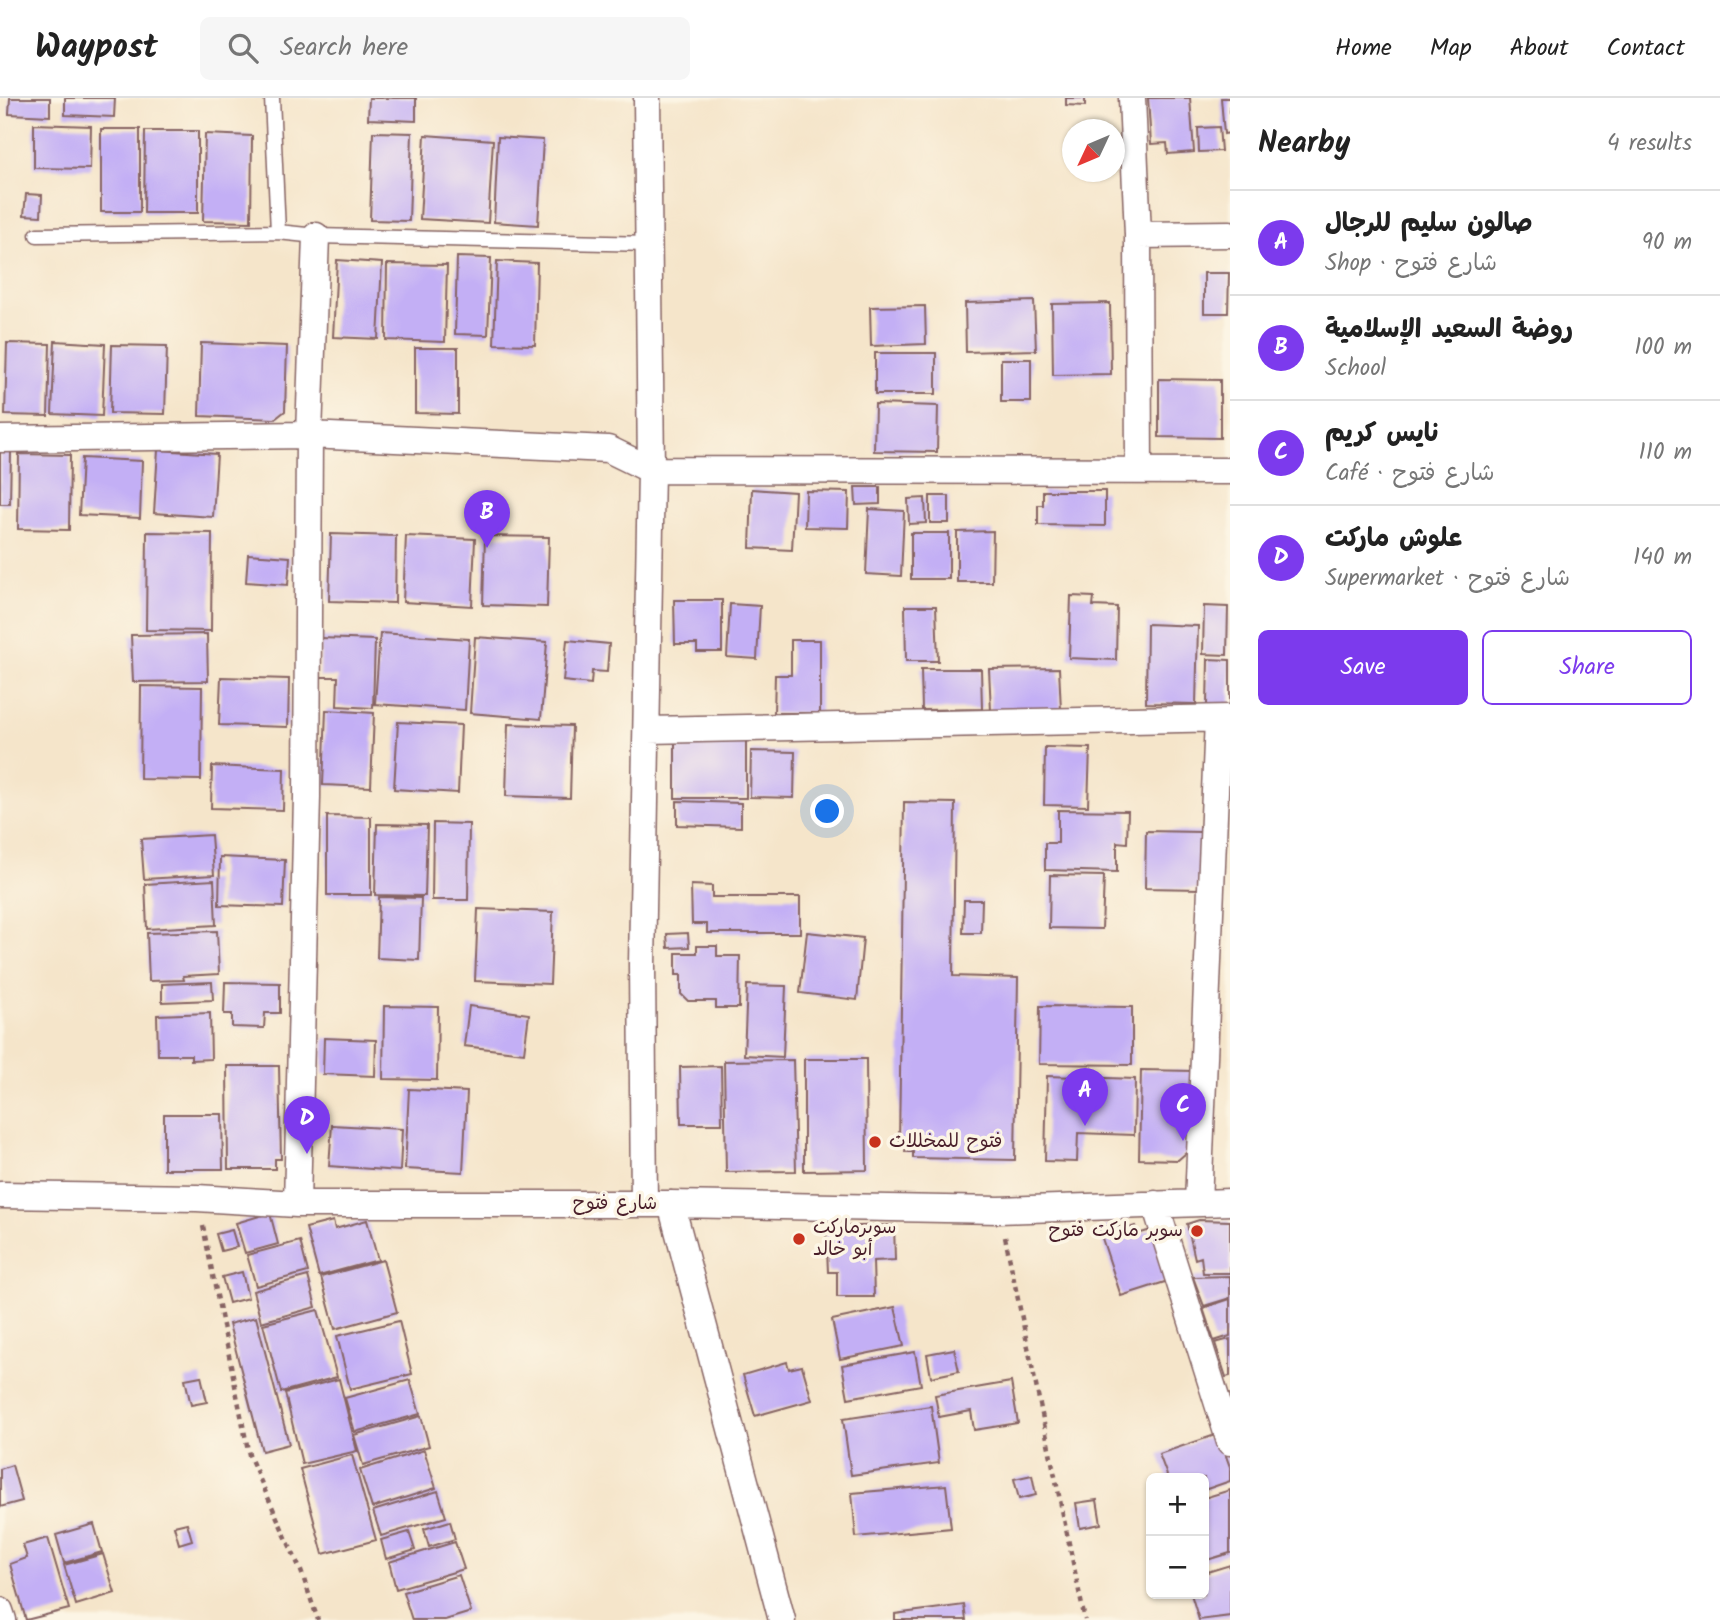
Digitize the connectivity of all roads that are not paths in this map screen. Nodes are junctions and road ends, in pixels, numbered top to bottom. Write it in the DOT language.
graph roads {
  1 [pos="272,98"];
  2 [pos="647,98"];
  3 [pos="1132,98"];
  4 [pos="278,232"];
  5 [pos="1230,234"];
  6 [pos="37,235"];
  7 [pos="1138,235"];
  8 [pos="316,236"];
  9 [pos="649,244"];
  10 [pos="309,435"];
  11 [pos="0,439"];
  12 [pos="651,470"];
  13 [pos="1139,470"];
  14 [pos="1230,471"];
  15 [pos="1224,718"];
  16 [pos="648,730"];
  17 [pos="0,1195"];
  18 [pos="1230,1202"];
  19 [pos="1198,1203"];
  20 [pos="297,1204"];
  21 [pos="643,1204"];
  22 [pos="671,1204"];
  23 [pos="1155,1204"];
  24 [pos="1230,1442"];
  25 [pos="0,1611"];
  26 [pos="3,1620"];
  27 [pos="782,1620"];
  1 -- 4 [label="lane"];
  2 -- 9 [label="street"];
  3 -- 7 [label="street"];
  4 -- 6 [label="lane"];
  4 -- 8 [label="lane"];
  5 -- 7 [label="street"];
  7 -- 13 [label="street"];
  8 -- 9 [label="lane"];
  8 -- 10 [label="street"];
  9 -- 12 [label="street"];
  10 -- 11 [label="street"];
  10 -- 12 [label="street"];
  10 -- 20 [label="street"];
  12 -- 13 [label="street"];
  12 -- 16 [label="street"];
  13 -- 14 [label="street"];
  15 -- 16 [label="street"];
  15 -- 19 [label="street"];
  16 -- 21 [label="street"];
  17 -- 20 [label="street, شارع فتوح"];
  18 -- 19 [label="street, شارع فتوح"];
  19 -- 23 [label="street, شارع فتوح"];
  20 -- 21 [label="street, شارع فتوح"];
  21 -- 22 [label="street, شارع فتوح"];
  22 -- 23 [label="street, شارع فتوح"];
  22 -- 27 [label="street"];
  23 -- 24 [label="street"];
  25 -- 26 [label="street"];
}
